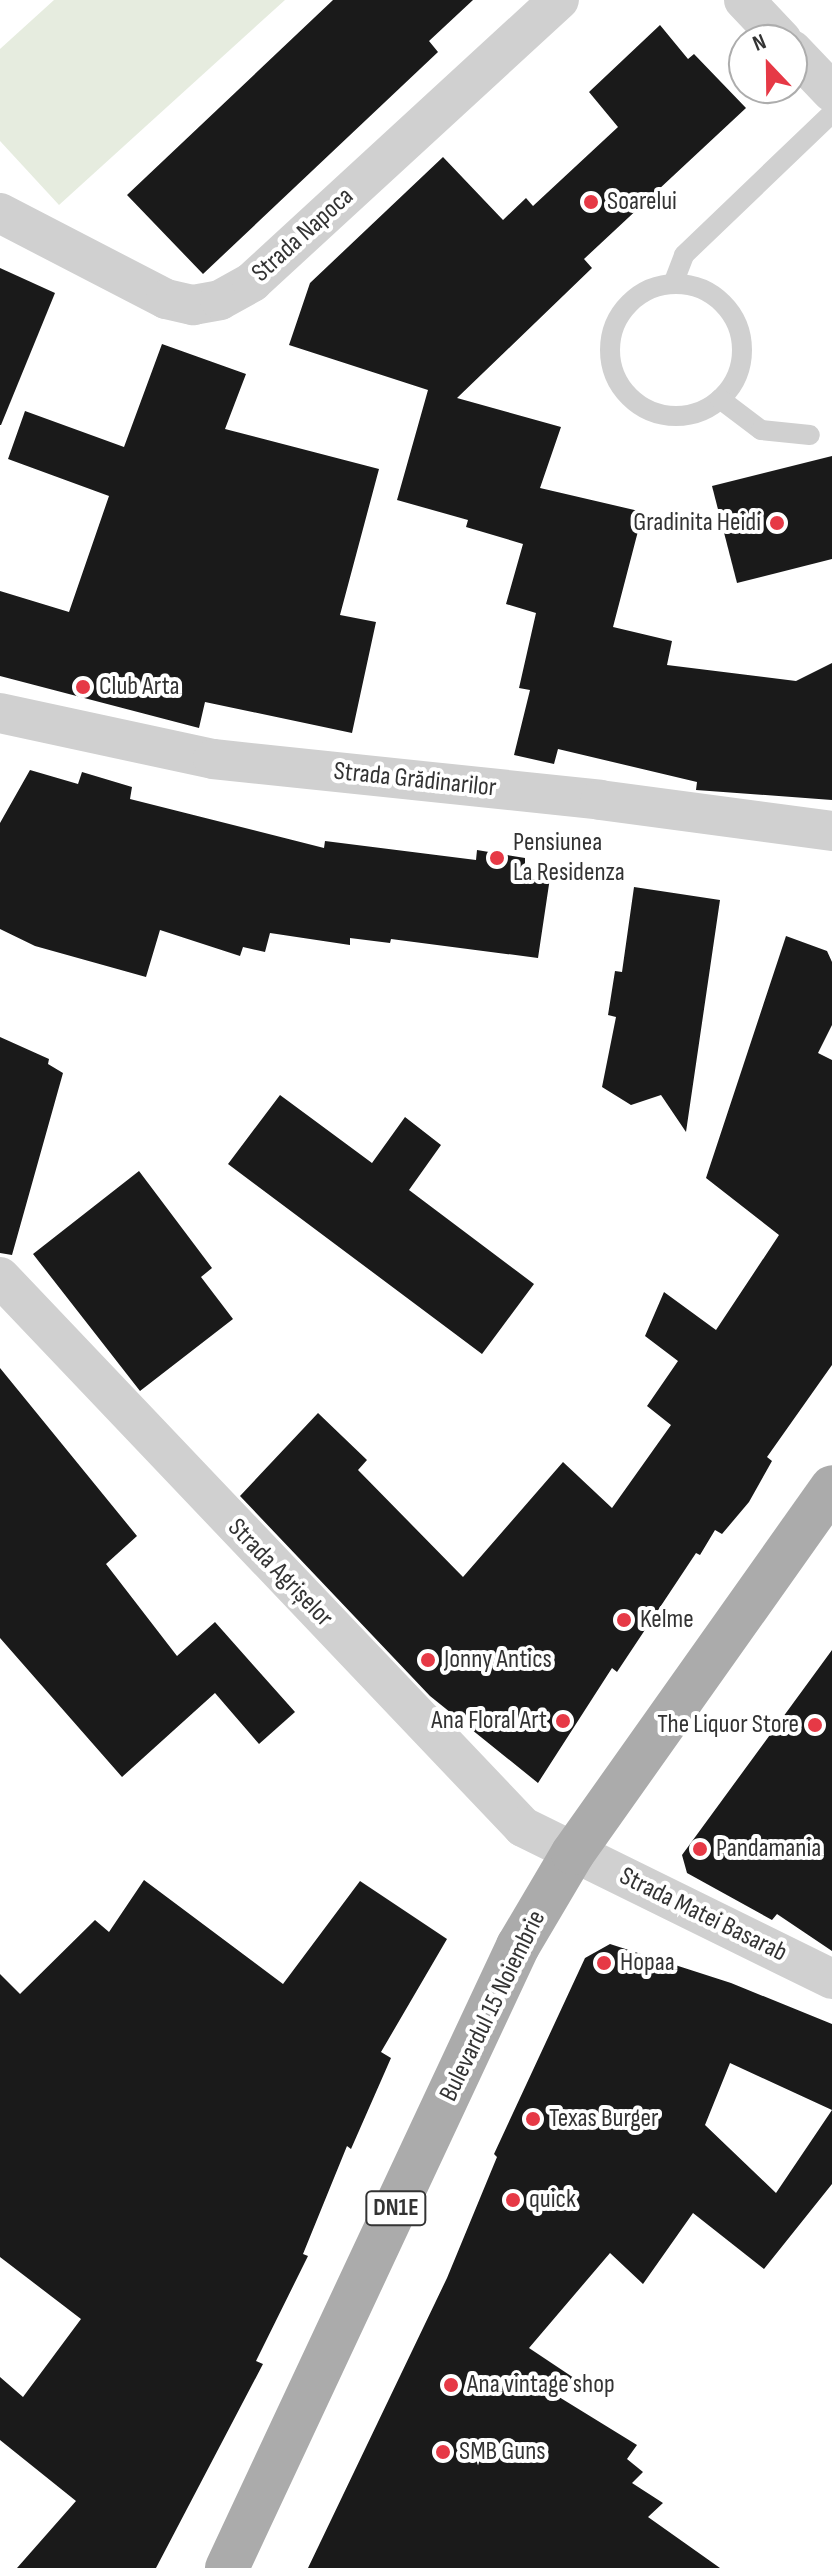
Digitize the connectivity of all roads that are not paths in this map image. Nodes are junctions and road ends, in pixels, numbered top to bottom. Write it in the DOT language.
graph roads {
  1 [pos="559,0"];
  2 [pos="744,0"];
  3 [pos="767,24"];
  4 [pos="808,67"];
  5 [pos="832,92"];
  6 [pos="832,113"];
  7 [pos="0,213"];
  8 [pos="673,284"];
  9 [pos="720,399"];
  10 [pos="810,435"];
  11 [pos="0,713"];
  12 [pos="832,831"];
  13 [pos="0,1277"];
  14 [pos="832,1487"];
  15 [pos="573,1853"];
  16 [pos="832,1979"];
  17 [pos="227,2568"];
  1 -- 7 [label="street, Strada Napoca"];
  2 -- 3 [label="street"];
  4 -- 5 [label="street"];
  6 -- 8 [label="lane"];
  8 -- 9 [label="lane"];
  8 -- 9 [label="lane"];
  9 -- 10 [label="lane"];
  11 -- 12 [label="street, Strada Grădinarilor"];
  13 -- 15 [label="street, Strada Agrișelor"];
  14 -- 15 [label="main road, Bulevardul 15 Noiembrie / DN1E"];
  15 -- 16 [label="street, Strada Matei Basarab"];
  15 -- 17 [label="main road, Bulevardul 15 Noiembrie / DN1E"];
}
